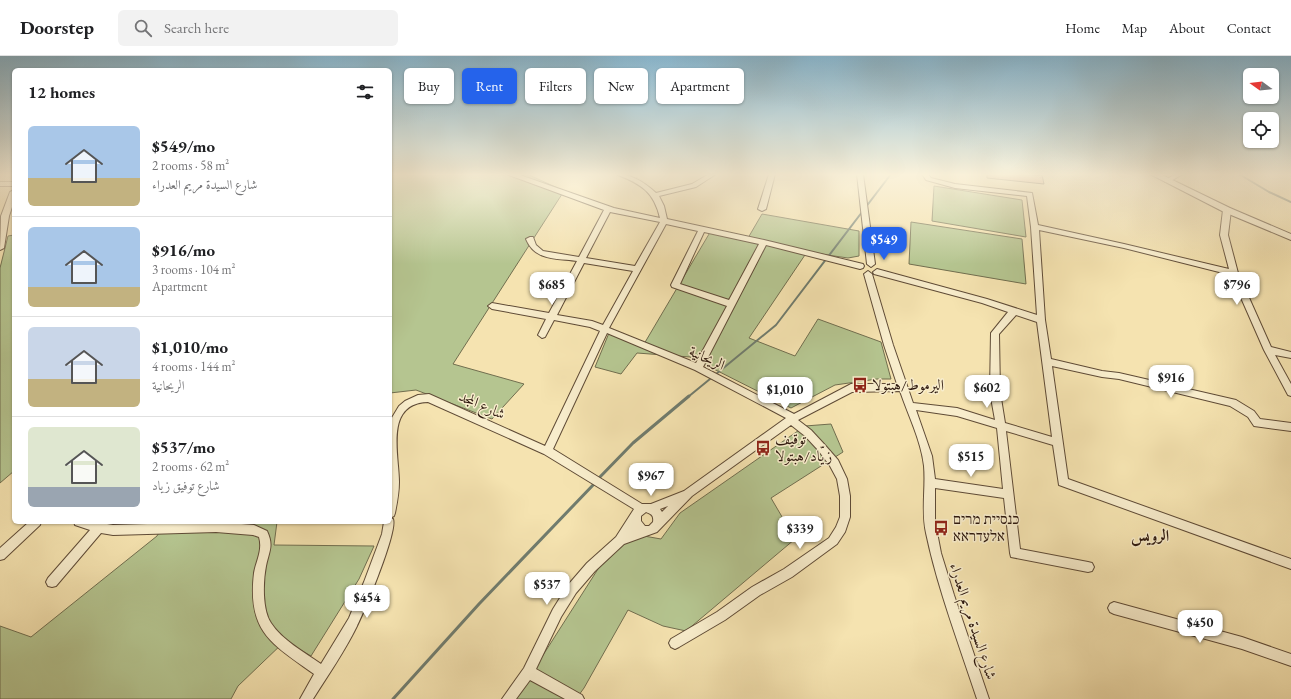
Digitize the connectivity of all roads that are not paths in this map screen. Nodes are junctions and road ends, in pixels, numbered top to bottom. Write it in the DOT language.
graph roads {
  1 [pos="9,204"];
  2 [pos="594,204"];
  3 [pos="660,204"];
  4 [pos="764,204"];
  5 [pos="864,204"];
  6 [pos="1032,204"];
  7 [pos="1215,204"];
  8 [pos="608,209"];
  9 [pos="762,210"];
  10 [pos="1227,210"];
  11 [pos="664,221"];
  12 [pos="1035,227"];
  13 [pos="702,229"];
  14 [pos="1291,237"];
  15 [pos="530,239"];
  16 [pos="764,242"];
  17 [pos="0,248"];
  18 [pos="581,260"];
  19 [pos="871,264"];
  20 [pos="860,266"];
  21 [pos="637,269"];
  22 [pos="872,273"];
  23 [pos="1234,273"];
  24 [pos="731,304"];
  25 [pos="492,306"];
  26 [pos="1014,312"];
  27 [pos="551,317"];
  28 [pos="1041,320"];
  29 [pos="604,330"];
  30 [pos="542,335"];
  31 [pos="1268,350"];
  32 [pos="1291,354"];
  33 [pos="1047,362"];
  34 [pos="698,368"];
  35 [pos="903,387"];
  36 [pos="1291,392"];
  37 [pos="911,406"];
  38 [pos="792,419"];
  39 [pos="1001,424"];
  40 [pos="1291,426"];
  41 [pos="392,428"];
  42 [pos="1057,442"];
  43 [pos="547,451"];
  44 [pos="392,456"];
  45 [pos="930,483"];
  46 [pos="688,493"];
  47 [pos="1008,494"];
  48 [pos="392,500"];
  49 [pos="646,509"];
  50 [pos="634,518"];
  51 [pos="658,523"];
  52 [pos="34,524"];
  53 [pos="86,524"];
  54 [pos="389,524"];
  55 [pos="99,528"];
  56 [pos="649,530"];
  57 [pos="620,540"];
  58 [pos="0,555"];
  59 [pos="1291,564"];
  60 [pos="1088,567"];
  61 [pos="52,582"];
  62 [pos="1114,608"];
  63 [pos="675,643"];
  64 [pos="1291,660"];
  65 [pos="528,672"];
  66 [pos="323,673"];
  67 [pos="306,699"];
  68 [pos="508,699"];
  69 [pos="578,699"];
  70 [pos="984,699"];
  1 -- 17 [label="street"];
  2 -- 8 [label="street"];
  3 -- 11 [label="street"];
  4 -- 9 [label="street"];
  5 -- 19 [label="street"];
  6 -- 12 [label="street"];
  7 -- 10 [label="street"];
  8 -- 11 [label="street"];
  8 -- 18 [label="street"];
  10 -- 14 [label="street"];
  10 -- 23 [label="street"];
  11 -- 13 [label="street"];
  11 -- 21 [label="street"];
  12 -- 23 [label="street"];
  12 -- 28 [label="street"];
  13 -- 16 [label="street"];
  13 -- 24 [label="street"];
  15 -- 18 [label="street"];
  16 -- 20 [label="street"];
  16 -- 24 [label="street"];
  18 -- 21 [label="street"];
  18 -- 27 [label="street"];
  19 -- 20 [label="street"];
  19 -- 22 [label="street"];
  20 -- 22 [label="street"];
  21 -- 29 [label="street"];
  22 -- 26 [label="street"];
  22 -- 35 [label="street, شارع السيدة مريم العدراء"];
  23 -- 31 [label="street"];
  24 -- 34 [label="street"];
  25 -- 27 [label="street, الريحانية"];
  26 -- 28 [label="street"];
  26 -- 39 [label="street"];
  27 -- 29 [label="street, الريحانية"];
  27 -- 30 [label="street"];
  28 -- 33 [label="street"];
  29 -- 34 [label="street, الريحانية"];
  29 -- 43 [label="street"];
  31 -- 32 [label="street"];
  31 -- 36 [label="street"];
  33 -- 40 [label="street"];
  33 -- 42 [label="street"];
  34 -- 38 [label="street, الريحانية"];
  35 -- 37 [label="street, شارع السيدة مريم العدراء"];
  35 -- 38 [label="street"];
  37 -- 39 [label="street"];
  37 -- 45 [label="street, شارع السيدة مريم العدراء"];
  38 -- 46 [label="street"];
  38 -- 63 [label="street, الريحانية"];
  39 -- 42 [label="street"];
  39 -- 47 [label="street"];
  41 -- 43 [label="street, شارع المجد"];
  42 -- 59 [label="street"];
  43 -- 49 [label="street, شارع المجد"];
  44 -- 48 [label="street, شارع المجد"];
  45 -- 47 [label="street"];
  45 -- 70 [label="street, شارع السيدة مريم العدراء"];
  46 -- 49 [label="street"];
  46 -- 51 [label="street"];
  47 -- 60 [label="street"];
  49 -- 50 [label="street"];
  49 -- 51 [label="street"];
  50 -- 56 [label="street"];
  50 -- 57 [label="street"];
  51 -- 56 [label="street"];
  52 -- 58 [label="street"];
  53 -- 55 [label="street"];
  54 -- 66 [label="street"];
  55 -- 61 [label="street"];
  55 -- 66 [label="street"];
  56 -- 57 [label="street"];
  57 -- 65 [label="street"];
  62 -- 64 [label="street"];
  65 -- 68 [label="street"];
  65 -- 69 [label="street"];
  66 -- 67 [label="street"];
}
